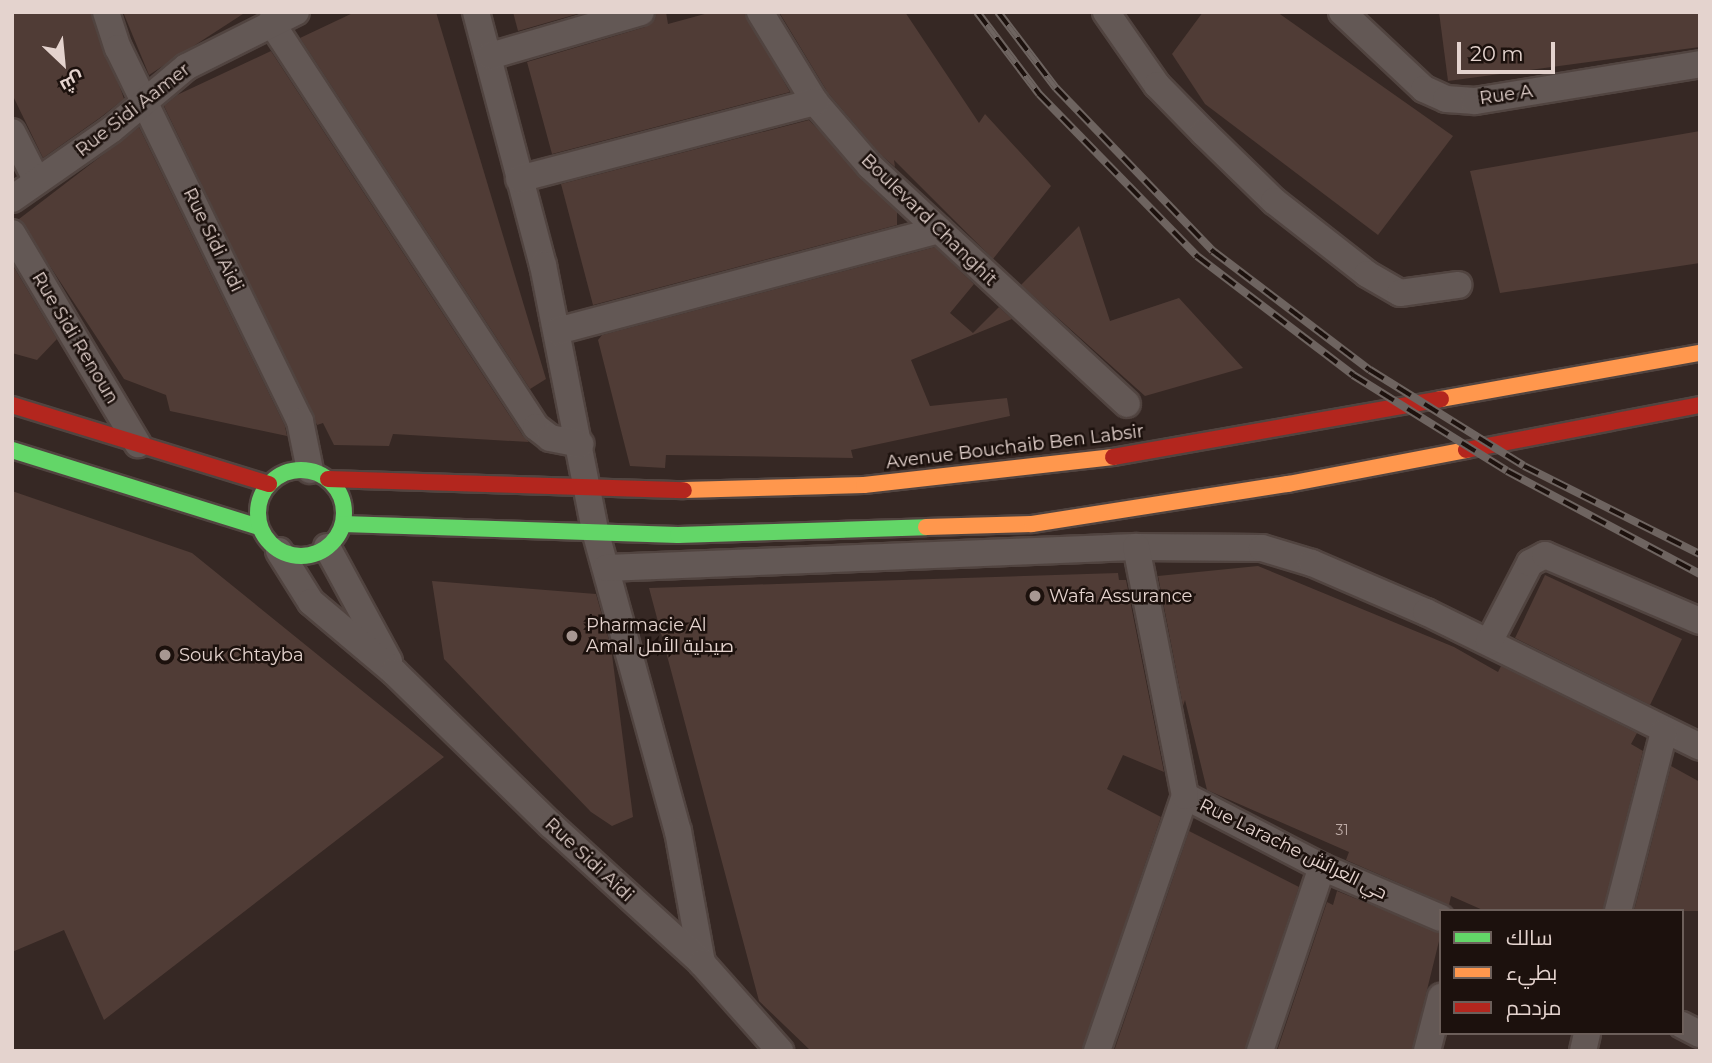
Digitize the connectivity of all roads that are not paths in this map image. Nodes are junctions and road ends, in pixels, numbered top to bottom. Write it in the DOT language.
graph roads {
  1 [pos="106,12"];
  2 [pos="296,12"];
  3 [pos="476,12"];
  4 [pos="641,12"];
  5 [pos="761,12"];
  6 [pos="1105,12"];
  7 [pos="1342,12"];
  8 [pos="271,22"];
  9 [pos="490,56"];
  10 [pos="1700,64"];
  11 [pos="144,101"];
  12 [pos="815,102"];
  13 [pos="12,132"];
  14 [pos="519,179"];
  15 [pos="37,181"];
  16 [pos="12,199"];
  17 [pos="939,230"];
  18 [pos="12,233"];
  19 [pos="1458,285"];
  20 [pos="557,331"];
  21 [pos="1700,353"];
  22 [pos="1127,404"];
  23 [pos="12,405"];
  24 [pos="1700,405"];
  25 [pos="138,444"];
  26 [pos="580,444"];
  27 [pos="12,450"];
  28 [pos="319,475"];
  29 [pos="269,484"];
  30 [pos="588,484"];
  31 [pos="343,524"];
  32 [pos="259,527"];
  33 [pos="596,534"];
  34 [pos="327,547"];
  35 [pos="1136,547"];
  36 [pos="279,551"];
  37 [pos="606,568"];
  38 [pos="1700,621"];
  39 [pos="1489,642"];
  40 [pos="394,672"];
  41 [pos="1664,732"];
  42 [pos="1700,747"];
  43 [pos="1185,796"];
  44 [pos="1322,867"];
  45 [pos="1619,909"];
  46 [pos="1439,918"];
  47 [pos="702,963"];
  48 [pos="1439,1005"];
  49 [pos="1684,1027"];
  50 [pos="1700,1034"];
  51 [pos="780,1051"];
  52 [pos="1097,1051"];
  53 [pos="1260,1051"];
  54 [pos="1427,1051"];
  1 -- 11 [label="street, Rue Sidi Aidi"];
  2 -- 8 [label="street, Rue Sidi Aamer"];
  3 -- 9 [label="street"];
  4 -- 9 [label="street"];
  5 -- 12 [label="street, Boulevard Changhit"];
  6 -- 19 [label="street"];
  7 -- 10 [label="street, Rue A"];
  8 -- 11 [label="street, Rue Sidi Aamer"];
  8 -- 26 [label="street"];
  9 -- 14 [label="street"];
  11 -- 15 [label="street, Rue Sidi Aamer"];
  11 -- 28 [label="street, Rue Sidi Aidi"];
  12 -- 14 [label="street"];
  12 -- 17 [label="street, Boulevard Changhit"];
  13 -- 15 [label="street"];
  14 -- 20 [label="street"];
  15 -- 16 [label="street, Rue Sidi Aamer"];
  17 -- 20 [label="street"];
  17 -- 22 [label="street, Boulevard Changhit"];
  18 -- 25 [label="street, Rue Sidi Renoun"];
  20 -- 26 [label="street"];
  21 -- 30 [label="main road, Avenue Bouchaib Ben Labsir"];
  23 -- 25 [label="main road"];
  24 -- 33 [label="main road"];
  25 -- 29 [label="main road"];
  26 -- 30 [label="street"];
  27 -- 32 [label="main road"];
  28 -- 29 [label="main road"];
  28 -- 30 [label="main road, Avenue Bouchaib Ben Labsir"];
  28 -- 31 [label="main road"];
  29 -- 32 [label="main road"];
  30 -- 33 [label="street"];
  31 -- 33 [label="main road"];
  31 -- 34 [label="main road"];
  32 -- 36 [label="main road"];
  33 -- 37 [label="street"];
  34 -- 36 [label="main road"];
  34 -- 40 [label="street, Rue Sidi Aidi"];
  35 -- 37 [label="street"];
  35 -- 39 [label="street"];
  35 -- 43 [label="street, Rue Larache حي العرائش"];
  36 -- 40 [label="street, Rue Sidi Aidi"];
  37 -- 47 [label="street"];
  38 -- 39 [label="street"];
  39 -- 41 [label="street"];
  40 -- 47 [label="street, Rue Sidi Aidi"];
  41 -- 42 [label="street"];
  41 -- 45 [label="street"];
  43 -- 44 [label="street, Rue Larache حي العرائش"];
  43 -- 52 [label="street"];
  44 -- 46 [label="street, Rue Larache حي العرائش"];
  44 -- 53 [label="street"];
  47 -- 51 [label="street, Rue Sidi Aidi"];
  48 -- 54 [label="street"];
  49 -- 50 [label="street"];
}
